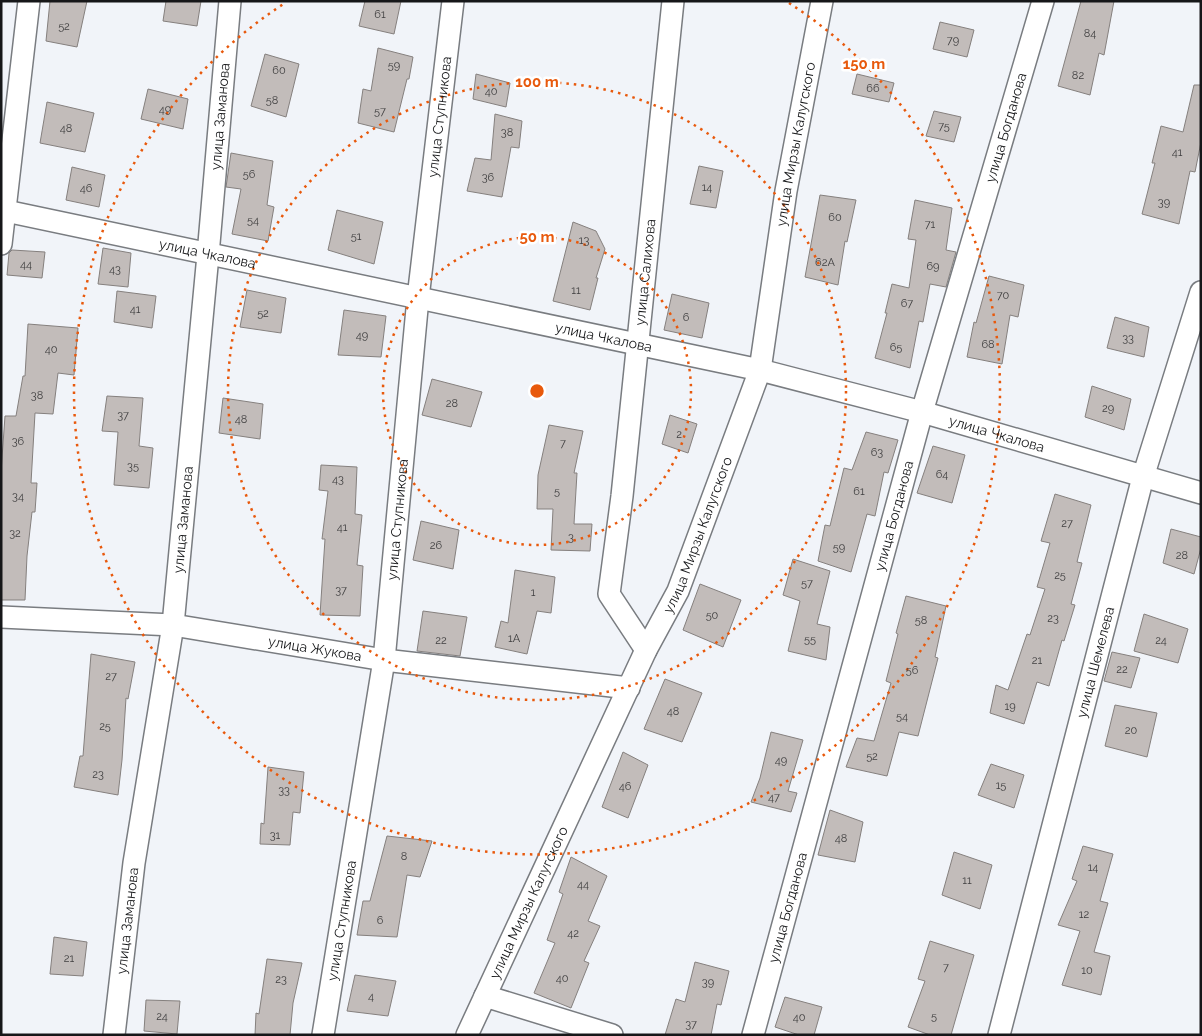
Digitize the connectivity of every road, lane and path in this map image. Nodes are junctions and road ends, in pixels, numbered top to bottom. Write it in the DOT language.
graph roads {
  1 [pos="29,1"];
  2 [pos="230,1"];
  3 [pos="453,1"];
  4 [pos="672,1"];
  5 [pos="822,1"];
  6 [pos="1043,1"];
  7 [pos="3,210"];
  8 [pos="1,244"];
  9 [pos="208,255"];
  10 [pos="1201,292"];
  11 [pos="418,298"];
  12 [pos="638,344"];
  13 [pos="760,370"];
  14 [pos="922,412"];
  15 [pos="1143,477"];
  16 [pos="1201,493"];
  17 [pos="1,617"];
  18 [pos="173,625"];
  19 [pos="646,650"];
  20 [pos="384,660"];
  21 [pos="629,688"];
  22 [pos="485,996"];
  23 [pos="114,1035"];
  24 [pos="323,1035"];
  25 [pos="467,1035"];
  26 [pos="612,1035"];
  27 [pos="753,1035"];
  28 [pos="999,1035"];
  1 -- 7 [label="street"];
  2 -- 9 [label="street, улица Заманова"];
  3 -- 11 [label="street, улица Ступникова"];
  4 -- 12 [label="street, улица Салихова"];
  5 -- 13 [label="street, улица Мирзы Калугского"];
  6 -- 14 [label="street, улица Богданова"];
  7 -- 8 [label="street"];
  7 -- 9 [label="street, улица Чкалова"];
  9 -- 11 [label="street, улица Чкалова"];
  9 -- 18 [label="street, улица Заманова"];
  10 -- 15 [label="street, улица Шемелева"];
  11 -- 12 [label="street, улица Чкалова"];
  11 -- 20 [label="street, улица Ступникова"];
  12 -- 13 [label="street, улица Чкалова"];
  12 -- 19 [label="street, улица Салихова"];
  13 -- 14 [label="street, улица Чкалова"];
  13 -- 19 [label="street, улица Мирзы Калугского"];
  14 -- 15 [label="street, улица Чкалова"];
  14 -- 27 [label="street, улица Богданова"];
  15 -- 16 [label="street, улица Чкалова"];
  15 -- 28 [label="street, улица Шемелева"];
  17 -- 18 [label="street, улица Жукова"];
  18 -- 20 [label="street, улица Жукова"];
  18 -- 23 [label="street, улица Заманова"];
  19 -- 21 [label="street, улица Мирзы Калугского"];
  20 -- 21 [label="street, улица Жукова"];
  20 -- 24 [label="street, улица Ступникова"];
  21 -- 22 [label="street, улица Мирзы Калугского"];
  22 -- 25 [label="street, улица Мирзы Калугского"];
  22 -- 26 [label="street"];
}
